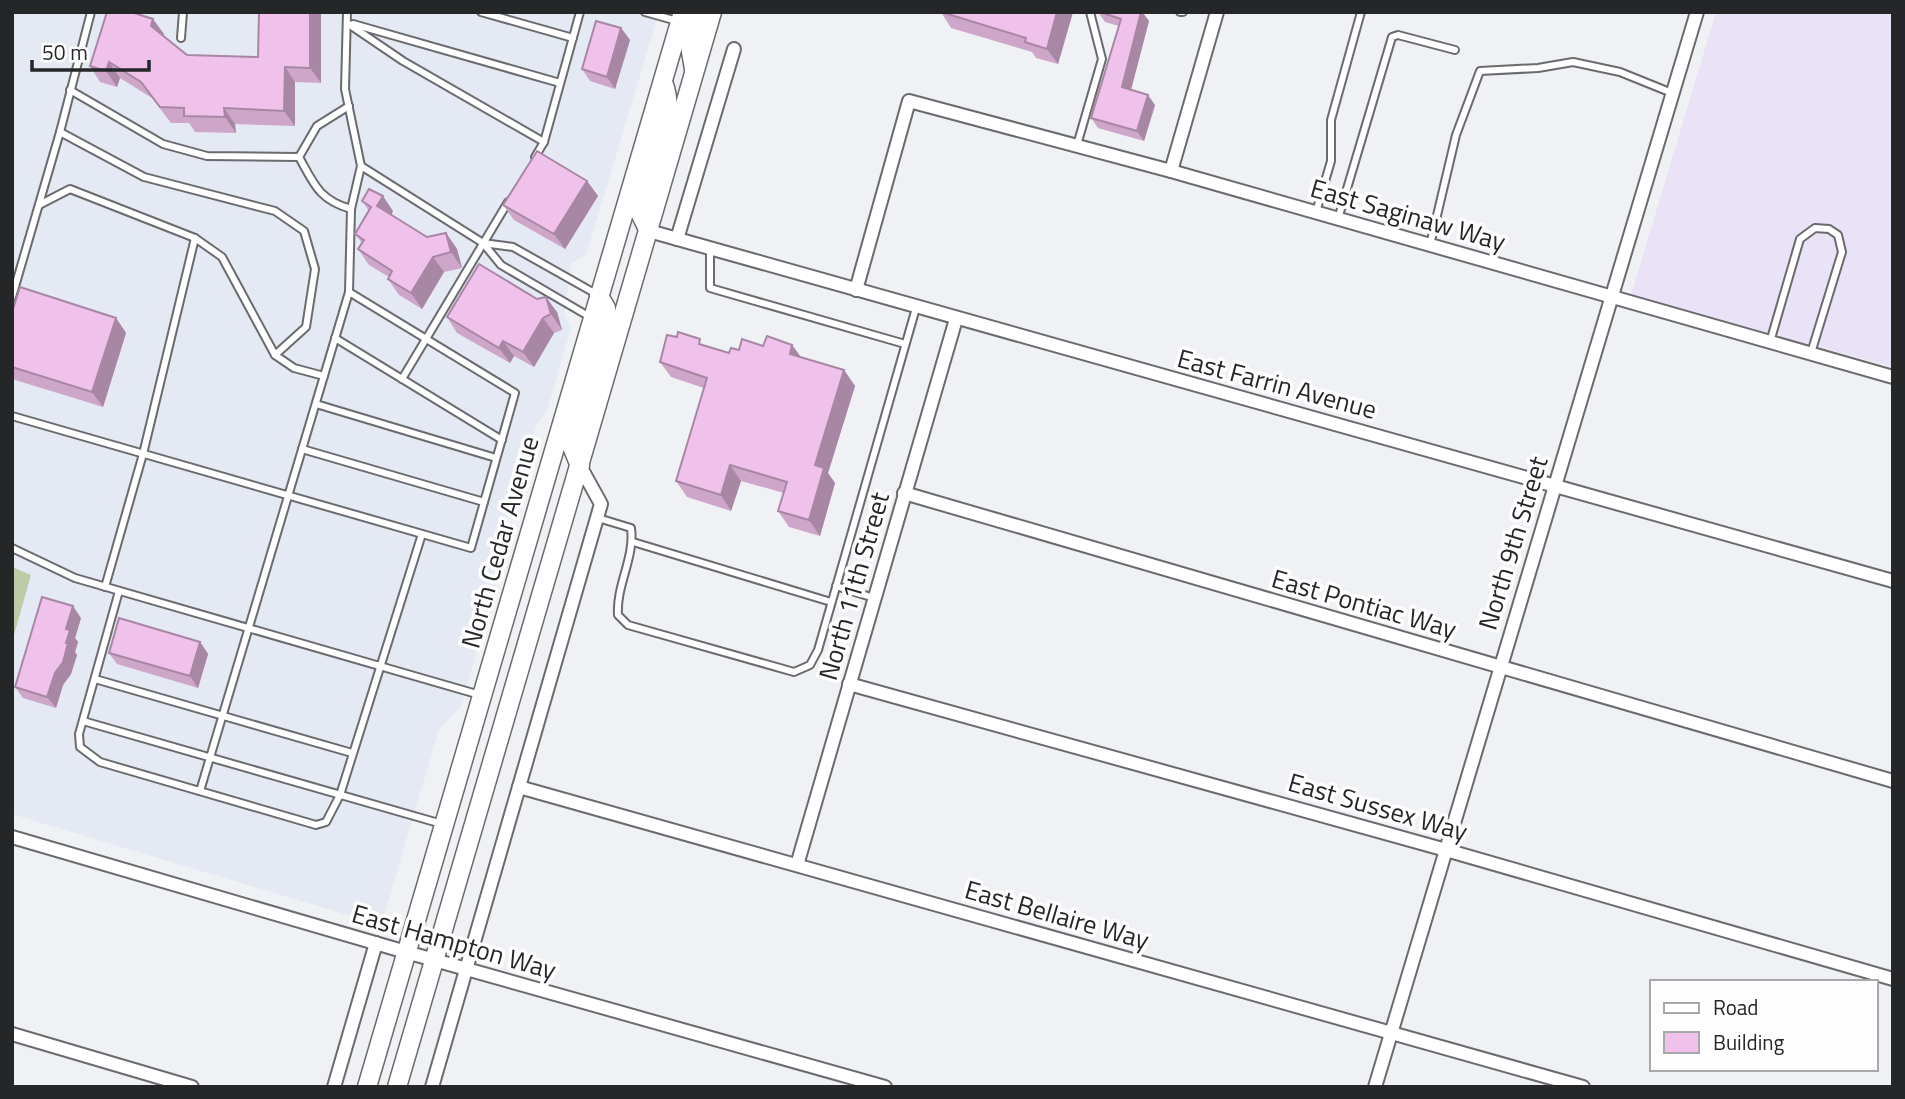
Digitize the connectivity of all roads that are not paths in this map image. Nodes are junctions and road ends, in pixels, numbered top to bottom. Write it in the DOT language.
graph roads {
  1 [pos="91,12"];
  2 [pos="347,12"];
  3 [pos="481,12"];
  4 [pos="580,12"];
  5 [pos="645,12"];
  6 [pos="698,12"];
  7 [pos="712,12"];
  8 [pos="1090,12"];
  9 [pos="1217,12"];
  10 [pos="1361,12"];
  11 [pos="1697,12"];
  12 [pos="181,13"];
  13 [pos="682,17"];
  14 [pos="347,23"];
  15 [pos="181,38"];
  16 [pos="573,38"];
  17 [pos="734,48"];
  18 [pos="1454,50"];
  19 [pos="695,72"];
  20 [pos="662,82"];
  21 [pos="560,83"];
  22 [pos="70,90"];
  23 [pos="1672,93"];
  24 [pos="349,106"];
  25 [pos="60,132"];
  26 [pos="544,142"];
  27 [pos="1077,146"];
  28 [pos="299,156"];
  29 [pos="530,164"];
  30 [pos="361,166"];
  31 [pos="1171,171"];
  32 [pos="510,198"];
  33 [pos="39,205"];
  34 [pos="351,209"];
  35 [pos="1317,212"];
  36 [pos="1338,219"];
  37 [pos="649,231"];
  38 [pos="195,238"];
  39 [pos="677,239"];
  40 [pos="483,243"];
  41 [pos="1430,245"];
  42 [pos="710,248"];
  43 [pos="856,290"];
  44 [pos="349,292"];
  45 [pos="12,296"];
  46 [pos="599,296"];
  47 [pos="1611,297"];
  48 [pos="916,308"];
  49 [pos="593,319"];
  50 [pos="956,319"];
  51 [pos="335,338"];
  52 [pos="426,339"];
  53 [pos="1770,342"];
  54 [pos="905,344"];
  55 [pos="1811,353"];
  56 [pos="275,355"];
  57 [pos="324,376"];
  58 [pos="1893,377"];
  59 [pos="402,379"];
  60 [pos="316,404"];
  61 [pos="12,416"];
  62 [pos="502,440"];
  63 [pos="302,449"];
  64 [pos="143,454"];
  65 [pos="496,458"];
  66 [pos="580,466"];
  67 [pos="1554,484"];
  68 [pos="904,493"];
  69 [pos="289,496"];
  70 [pos="484,502"];
  71 [pos="597,518"];
  72 [pos="422,534"];
  73 [pos="633,542"];
  74 [pos="12,548"];
  75 [pos="1893,581"];
  76 [pos="836,586"];
  77 [pos="105,587"];
  78 [pos="120,591"];
  79 [pos="874,598"];
  80 [pos="831,602"];
  81 [pos="248,628"];
  82 [pos="381,667"];
  83 [pos="1499,667"];
  84 [pos="95,679"];
  85 [pos="849,684"];
  86 [pos="482,695"];
  87 [pos="222,715"];
  88 [pos="83,721"];
  89 [pos="352,753"];
  90 [pos="209,757"];
  91 [pos="1893,780"];
  92 [pos="519,787"];
  93 [pos="200,791"];
  94 [pos="340,795"];
  95 [pos="444,824"];
  96 [pos="12,837"];
  97 [pos="1446,850"];
  98 [pos="797,865"];
  99 [pos="376,943"];
  100 [pos="406,952"];
  101 [pos="434,960"];
  102 [pos="466,969"];
  103 [pos="1893,979"];
  104 [pos="1391,1031"];
  105 [pos="12,1034"];
  106 [pos="192,1087"];
  107 [pos="334,1087"];
  108 [pos="368,1087"];
  109 [pos="397,1087"];
  110 [pos="432,1087"];
  111 [pos="885,1087"];
  112 [pos="1375,1087"];
  113 [pos="1583,1087"];
  1 -- 22 [label="lane"];
  2 -- 14 [label="lane"];
  3 -- 16 [label="lane"];
  4 -- 16 [label="lane"];
  5 -- 13 [label="lane"];
  6 -- 19 [label="main road"];
  7 -- 19 [label="main road, North Cedar Avenue"];
  8 -- 27 [label="lane"];
  9 -- 31 [label="street"];
  10 -- 35 [label="lane"];
  11 -- 23 [label="street, North 9th Street"];
  12 -- 15 [label="lane"];
  13 -- 20 [label="main road, North Cedar Avenue"];
  14 -- 21 [label="lane"];
  14 -- 24 [label="lane"];
  14 -- 26 [label="lane"];
  16 -- 21 [label="lane"];
  17 -- 39 [label="street"];
  18 -- 36 [label="lane"];
  19 -- 37 [label="main road, North Cedar Avenue"];
  20 -- 37 [label="main road"];
  20 -- 46 [label="main road, North Cedar Avenue"];
  21 -- 26 [label="lane"];
  22 -- 25 [label="lane"];
  22 -- 28 [label="lane"];
  23 -- 41 [label="lane"];
  23 -- 47 [label="street, North 9th Street"];
  24 -- 28 [label="lane"];
  24 -- 30 [label="lane"];
  25 -- 33 [label="lane"];
  25 -- 56 [label="lane"];
  26 -- 29 [label="lane"];
  27 -- 31 [label="street, East Saginaw Way"];
  27 -- 43 [label="street, East Saginaw Way"];
  28 -- 34 [label="lane"];
  30 -- 34 [label="lane"];
  30 -- 40 [label="lane"];
  31 -- 35 [label="street, East Saginaw Way"];
  32 -- 40 [label="lane"];
  33 -- 38 [label="lane"];
  33 -- 45 [label="lane"];
  34 -- 44 [label="lane"];
  35 -- 36 [label="street, East Saginaw Way"];
  36 -- 41 [label="street, East Saginaw Way"];
  37 -- 39 [label="street, East Farrin Avenue"];
  37 -- 66 [label="main road, North Cedar Avenue"];
  38 -- 56 [label="lane"];
  38 -- 64 [label="lane"];
  39 -- 42 [label="street, East Farrin Avenue"];
  40 -- 46 [label="lane"];
  40 -- 49 [label="lane"];
  40 -- 52 [label="lane"];
  41 -- 47 [label="street, East Saginaw Way"];
  42 -- 43 [label="street, East Farrin Avenue"];
  42 -- 54 [label="lane"];
  43 -- 48 [label="street, East Farrin Avenue"];
  44 -- 51 [label="lane"];
  44 -- 52 [label="lane"];
  46 -- 49 [label="main road, North Cedar Avenue"];
  46 -- 66 [label="main road"];
  47 -- 53 [label="street, East Saginaw Way"];
  47 -- 67 [label="street, North 9th Street"];
  48 -- 50 [label="street, East Farrin Avenue"];
  48 -- 54 [label="lane"];
  49 -- 86 [label="main road, North Cedar Avenue"];
  50 -- 67 [label="street, East Farrin Avenue"];
  50 -- 68 [label="street, North 11th Street"];
  51 -- 57 [label="lane"];
  51 -- 59 [label="lane"];
  52 -- 59 [label="lane"];
  52 -- 62 [label="lane"];
  53 -- 55 [label="street, East Saginaw Way"];
  53 -- 55 [label="lane"];
  54 -- 76 [label="lane"];
  55 -- 58 [label="street, East Saginaw Way"];
  56 -- 57 [label="lane"];
  57 -- 60 [label="lane"];
  59 -- 62 [label="lane"];
  60 -- 63 [label="lane"];
  60 -- 65 [label="lane"];
  61 -- 64 [label="lane"];
  62 -- 65 [label="lane"];
  63 -- 69 [label="lane"];
  63 -- 70 [label="lane"];
  64 -- 69 [label="lane"];
  64 -- 77 [label="lane"];
  65 -- 70 [label="lane"];
  66 -- 71 [label="street"];
  66 -- 101 [label="main road, North Cedar Avenue"];
  67 -- 75 [label="street, East Farrin Avenue"];
  67 -- 83 [label="street, North 9th Street"];
  68 -- 79 [label="street, North 11th Street"];
  68 -- 83 [label="street, East Pontiac Way"];
  69 -- 72 [label="lane"];
  69 -- 81 [label="lane"];
  70 -- 72 [label="lane"];
  71 -- 73 [label="lane"];
  71 -- 92 [label="street"];
  72 -- 82 [label="lane"];
  73 -- 80 [label="lane"];
  73 -- 80 [label="lane"];
  74 -- 77 [label="lane"];
  76 -- 79 [label="lane"];
  76 -- 80 [label="lane"];
  77 -- 78 [label="lane"];
  78 -- 81 [label="lane"];
  78 -- 84 [label="lane"];
  79 -- 85 [label="street, North 11th Street"];
  81 -- 82 [label="lane"];
  81 -- 87 [label="lane"];
  82 -- 86 [label="lane"];
  82 -- 89 [label="lane"];
  83 -- 91 [label="street, East Pontiac Way"];
  83 -- 97 [label="street, North 9th Street"];
  84 -- 87 [label="lane"];
  84 -- 88 [label="lane"];
  85 -- 97 [label="street, East Sussex Way"];
  85 -- 98 [label="street, North 11th Street"];
  86 -- 95 [label="main road, North Cedar Avenue"];
  87 -- 89 [label="lane"];
  87 -- 90 [label="lane"];
  88 -- 90 [label="lane"];
  88 -- 93 [label="lane"];
  89 -- 94 [label="lane"];
  90 -- 93 [label="lane"];
  90 -- 94 [label="lane"];
  92 -- 98 [label="street, East Bellaire Way"];
  92 -- 102 [label="street"];
  93 -- 94 [label="lane"];
  94 -- 95 [label="lane"];
  95 -- 100 [label="main road, North Cedar Avenue"];
  96 -- 99 [label="street, East Hampton Way"];
  97 -- 103 [label="street, East Sussex Way"];
  97 -- 104 [label="street, North 9th Street"];
  98 -- 104 [label="street, East Bellaire Way"];
  99 -- 100 [label="street, East Hampton Way"];
  99 -- 107 [label="street"];
  100 -- 101 [label="street, East Hampton Way"];
  100 -- 108 [label="main road, North Cedar Avenue"];
  101 -- 102 [label="street, East Hampton Way"];
  101 -- 109 [label="main road, North Cedar Avenue"];
  102 -- 110 [label="street"];
  102 -- 111 [label="street, East Hampton Way"];
  104 -- 112 [label="street, North 9th Street"];
  104 -- 113 [label="street, East Bellaire Way"];
  105 -- 106 [label="street"];
}
